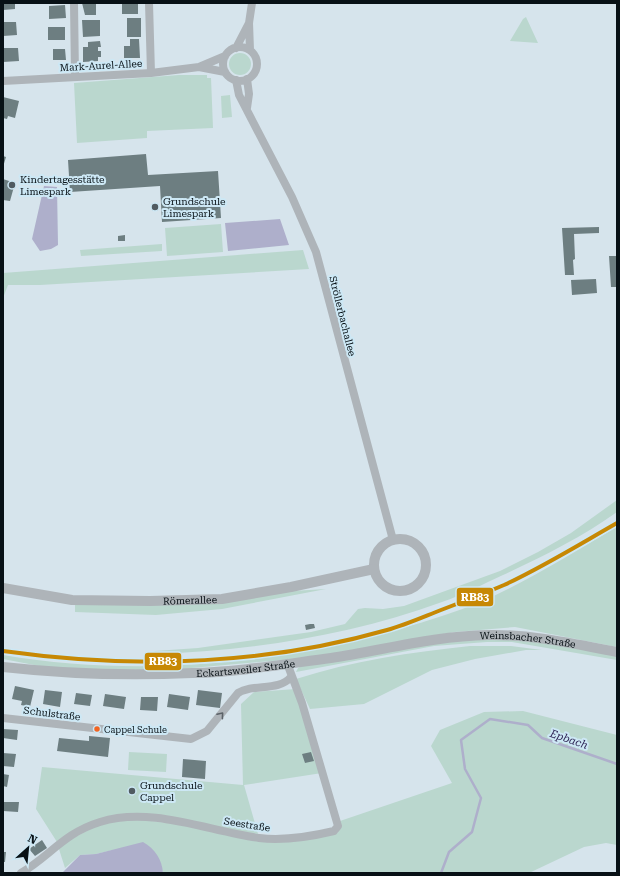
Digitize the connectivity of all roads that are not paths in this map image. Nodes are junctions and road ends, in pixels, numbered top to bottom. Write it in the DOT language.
graph roads {
  1 [pos="74,3"];
  2 [pos="149,3"];
  3 [pos="252,3"];
  4 [pos="249,23"];
  5 [pos="236,48"];
  6 [pos="250,50"];
  7 [pos="225,56"];
  8 [pos="199,67"];
  9 [pos="225,72"];
  10 [pos="151,73"];
  11 [pos="75,76"];
  12 [pos="247,79"];
  13 [pos="236,80"];
  14 [pos="3,81"];
  15 [pos="246,108"];
  16 [pos="393,540"];
  17 [pos="374,569"];
  18 [pos="3,588"];
  19 [pos="438,639"];
  20 [pos="617,652"];
  21 [pos="287,663"];
  22 [pos="3,667"];
  23 [pos="291,676"];
  24 [pos="3,718"];
  25 [pos="21,873"];
  1 -- 11 [label="street"];
  2 -- 10 [label="street"];
  3 -- 4 [label="street"];
  4 -- 5 [label="street"];
  4 -- 6 [label="street"];
  5 -- 6 [label="street"];
  5 -- 7 [label="street"];
  6 -- 12 [label="street"];
  7 -- 8 [label="street, Mark-Aurel-Allee"];
  7 -- 9 [label="street"];
  8 -- 9 [label="street, Mark-Aurel-Allee"];
  8 -- 10 [label="street, Mark-Aurel-Allee"];
  9 -- 13 [label="street"];
  10 -- 11 [label="street, Mark-Aurel-Allee"];
  11 -- 14 [label="street, Mark-Aurel-Allee"];
  12 -- 13 [label="street"];
  12 -- 15 [label="street"];
  13 -- 15 [label="street, Ströllerbachallee"];
  15 -- 16 [label="street, Ströllerbachallee"];
  16 -- 17 [label="street"];
  16 -- 17 [label="street"];
  17 -- 18 [label="street, Römerallee"];
  19 -- 20 [label="street, Weinsbacher Straße"];
  19 -- 21 [label="street, Eckartsweiler Straße"];
  21 -- 22 [label="street, Eckartsweiler Straße"];
  21 -- 23 [label="street, Seestraße"];
  24 -- 23 [label="street, Schulstraße, one-way"];
  23 -- 25 [label="street, Seestraße"];
}
